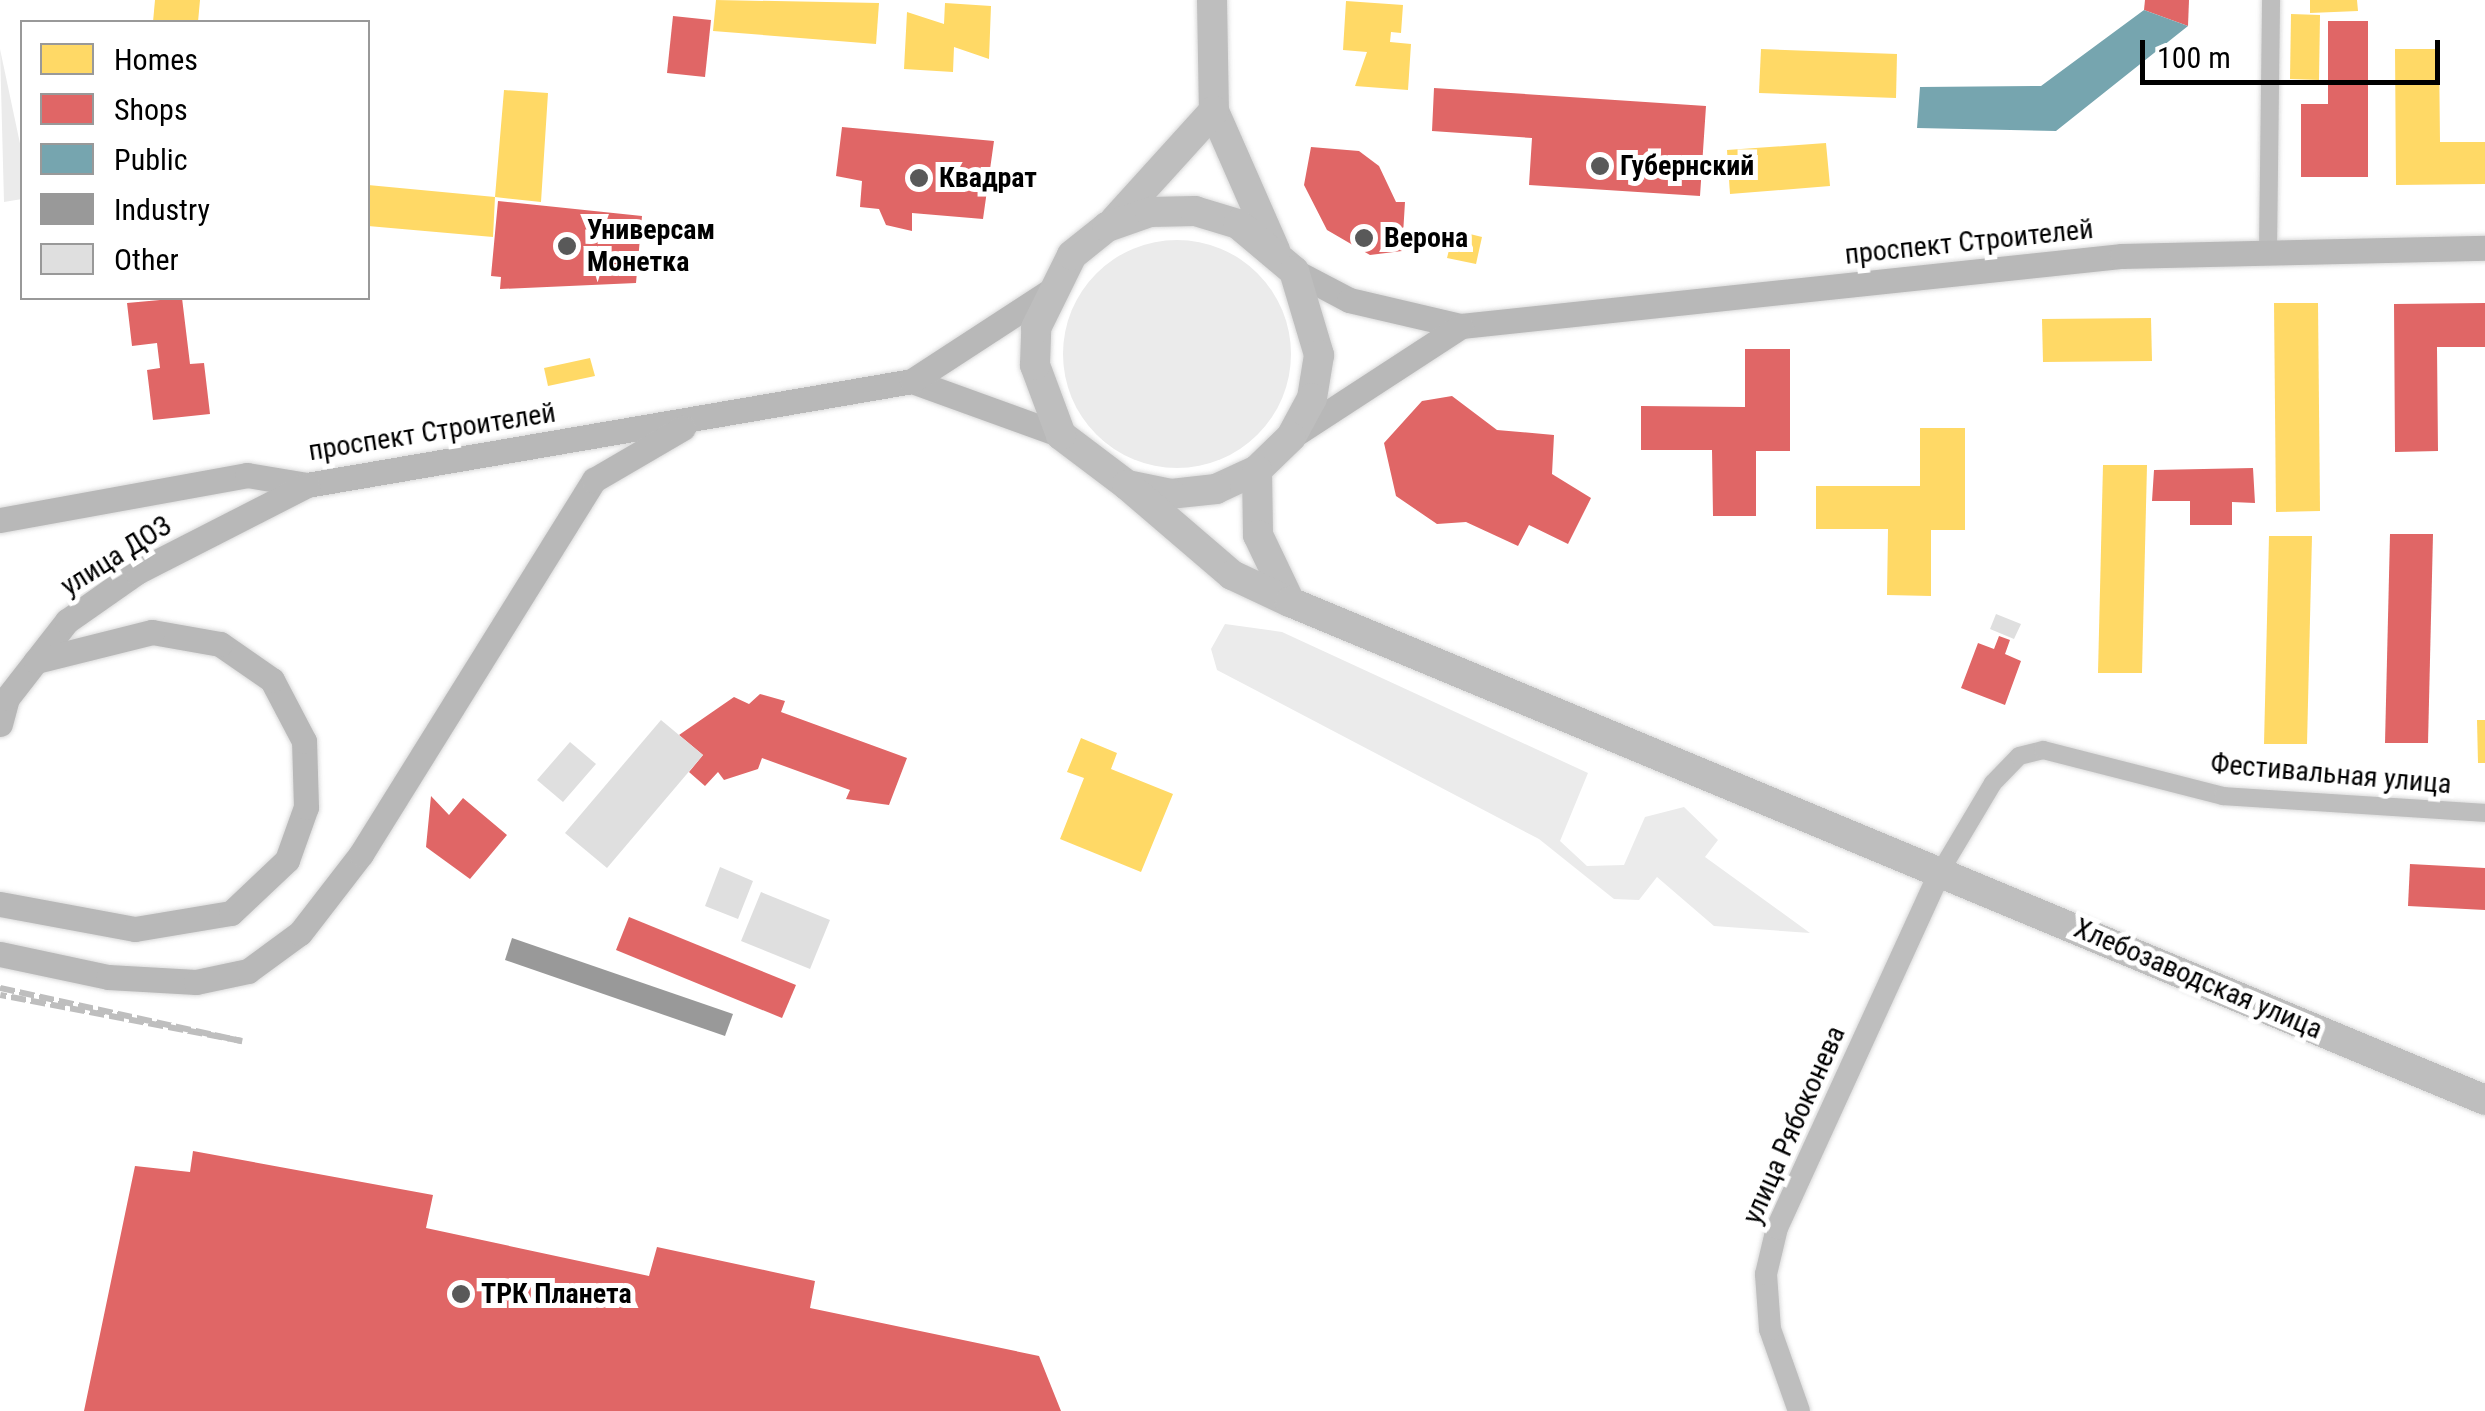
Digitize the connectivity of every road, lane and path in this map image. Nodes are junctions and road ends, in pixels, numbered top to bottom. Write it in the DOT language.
graph roads {
  1 [pos="1212,0"];
  2 [pos="2271,0"];
  3 [pos="1214,111"];
  4 [pos="1108,228"];
  5 [pos="2485,248"];
  6 [pos="2268,251"];
  7 [pos="1285,260"];
  8 [pos="1047,292"];
  9 [pos="1462,326"];
  10 [pos="912,381"];
  11 [pos="698,419"];
  12 [pos="1061,435"];
  13 [pos="1291,438"];
  14 [pos="1258,470"];
  15 [pos="307,485"];
  16 [pos="1127,486"];
  17 [pos="0,520"];
  18 [pos="1290,602"];
  19 [pos="36,661"];
  20 [pos="0,724"];
  21 [pos="2485,813"];
  22 [pos="1940,872"];
  23 [pos="0,904"];
  24 [pos="0,954"];
  25 [pos="2485,1100"];
  26 [pos="1799,1411"];
  1 -- 3 [label="main road"];
  2 -- 6 [label="street"];
  3 -- 4 [label="main road"];
  3 -- 7 [label="main road"];
  4 -- 7 [label="main road"];
  4 -- 8 [label="main road"];
  5 -- 6 [label="main road, проспект Строителей"];
  6 -- 9 [label="main road, проспект Строителей"];
  7 -- 9 [label="main road"];
  7 -- 13 [label="main road"];
  8 -- 10 [label="main road"];
  8 -- 12 [label="main road"];
  9 -- 13 [label="main road"];
  10 -- 11 [label="main road, проспект Строителей"];
  10 -- 12 [label="main road"];
  11 -- 15 [label="main road, проспект Строителей"];
  11 -- 24 [label="main road"];
  12 -- 16 [label="main road"];
  13 -- 14 [label="main road"];
  14 -- 16 [label="main road"];
  14 -- 18 [label="main road"];
  15 -- 17 [label="main road, проспект Строителей"];
  15 -- 19 [label="main road, улица ДОЗ"];
  16 -- 18 [label="main road"];
  18 -- 22 [label="main road, Хлебозаводская улица"];
  19 -- 20 [label="main road, улица ДОЗ"];
  19 -- 23 [label="main road"];
  21 -- 22 [label="street, Фестивальная улица"];
  22 -- 25 [label="main road, Хлебозаводская улица"];
  22 -- 26 [label="street, улица Рябоконева"];
}
